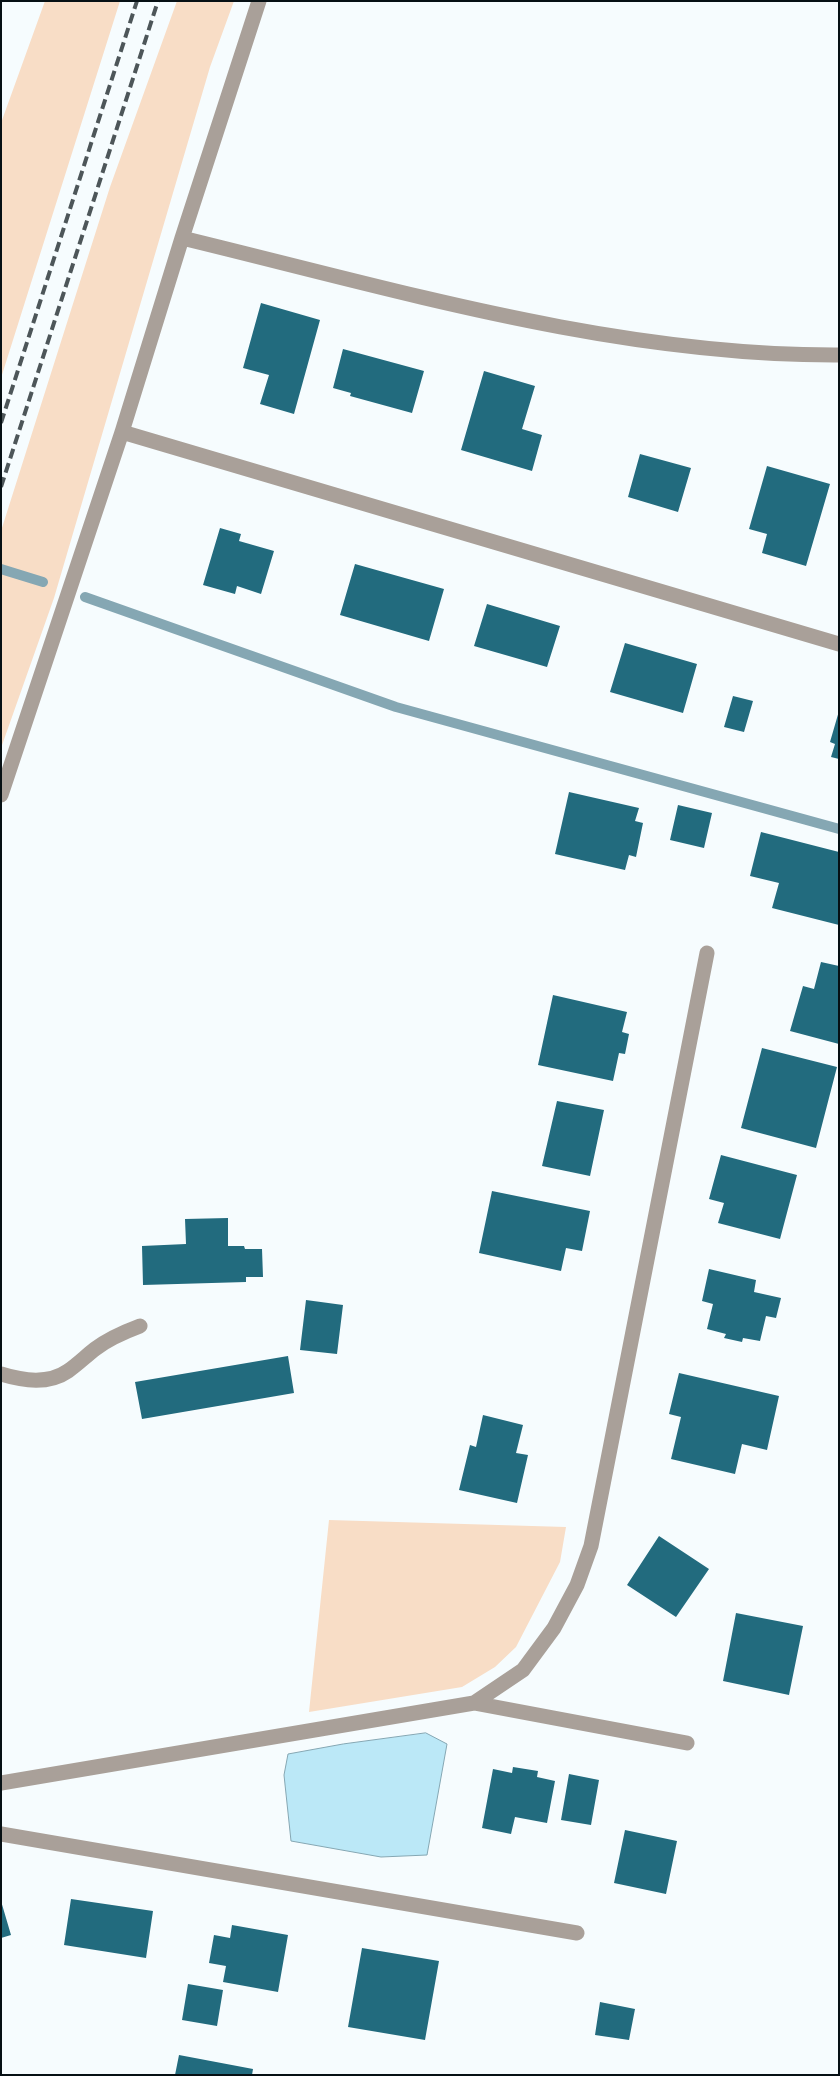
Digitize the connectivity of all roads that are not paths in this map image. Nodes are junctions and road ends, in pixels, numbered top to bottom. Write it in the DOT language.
graph roads {
  1 [pos="259,1"];
  2 [pos="182,238"];
  3 [pos="839,355"];
  4 [pos="122,432"];
  5 [pos="839,644"];
  6 [pos="1,795"];
  7 [pos="707,953"];
  8 [pos="140,1326"];
  9 [pos="1,1374"];
  10 [pos="474,1703"];
  11 [pos="687,1743"];
  12 [pos="1,1783"];
  13 [pos="1,1834"];
  14 [pos="578,1934"];
  1 -- 2 [label="street"];
  2 -- 3 [label="street"];
  2 -- 4 [label="street"];
  4 -- 5 [label="street"];
  4 -- 6 [label="street"];
  7 -- 10 [label="street"];
  8 -- 9 [label="street"];
  10 -- 11 [label="street"];
  10 -- 12 [label="street"];
  13 -- 14 [label="street"];
}
